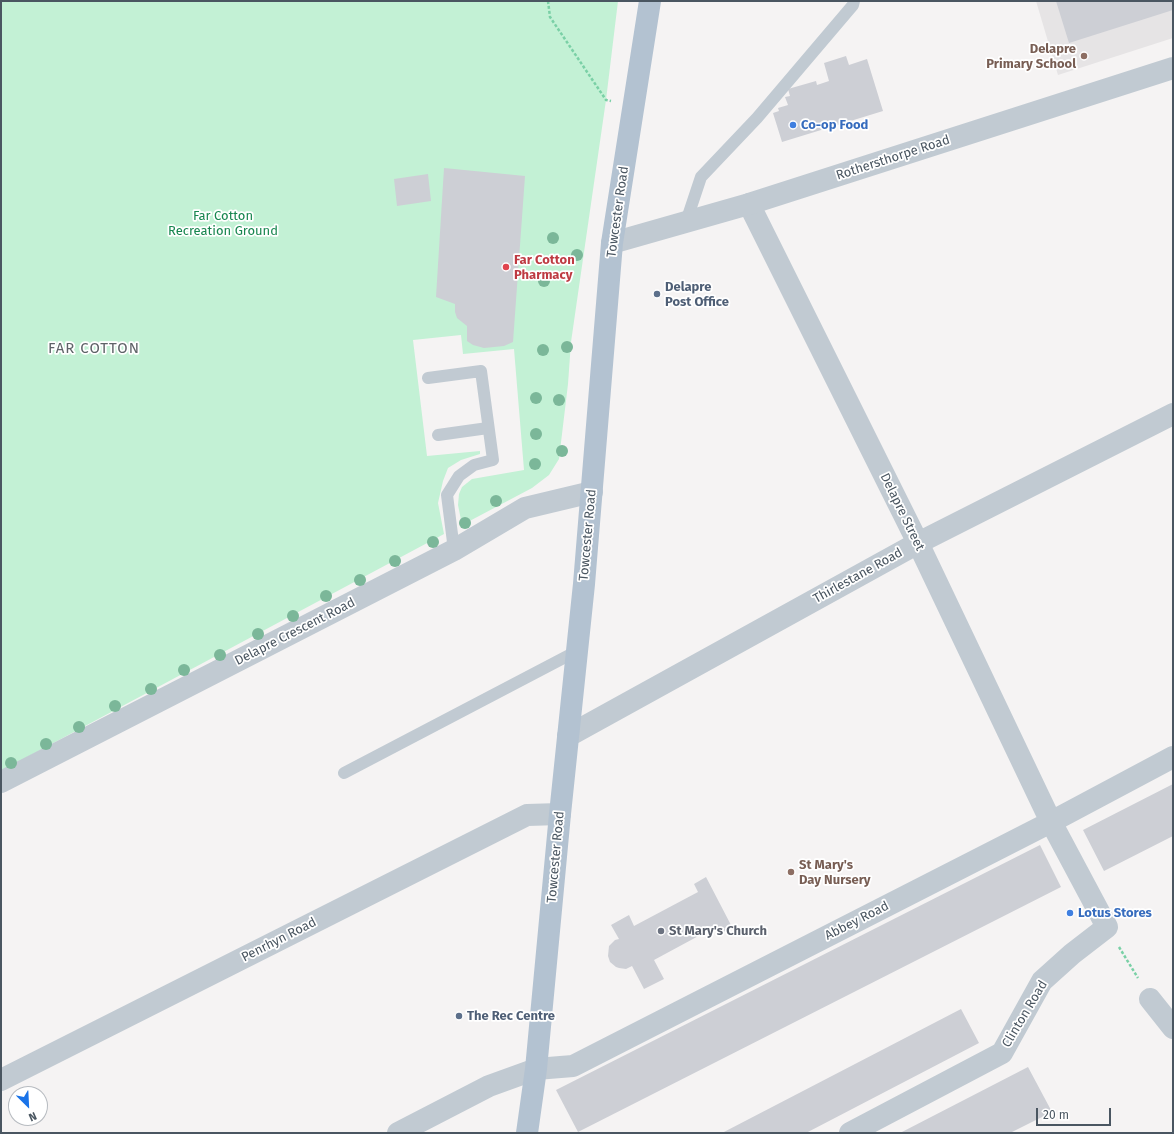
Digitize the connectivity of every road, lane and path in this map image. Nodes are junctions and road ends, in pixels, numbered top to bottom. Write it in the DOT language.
graph roads {
  1 [pos="548,1"];
  2 [pos="650,1"];
  3 [pos="854,1"];
  4 [pos="1173,68"];
  5 [pos="634,105"];
  6 [pos="749,204"];
  7 [pos="686,222"];
  8 [pos="612,242"];
  9 [pos="428,378"];
  10 [pos="1173,414"];
  11 [pos="488,428"];
  12 [pos="438,435"];
  13 [pos="592,492"];
  14 [pos="918,543"];
  15 [pos="454,550"];
  16 [pos="577,650"];
  17 [pos="568,736"];
  18 [pos="1173,757"];
  19 [pos="344,773"];
  20 [pos="1,782"];
  21 [pos="560,814"];
  22 [pos="1051,822"];
  23 [pos="1107,927"];
  24 [pos="1150,999"];
  25 [pos="1173,1028"];
  26 [pos="536,1069"];
  27 [pos="1,1080"];
  28 [pos="398,1133"];
  29 [pos="516,1133"];
  30 [pos="527,1133"];
  31 [pos="850,1133"];
  1 -- 5 [label="path"];
  2 -- 5 [label="main road, Towcester Road"];
  3 -- 7 [label="lane"];
  4 -- 6 [label="street, Rothersthorpe Road"];
  5 -- 8 [label="main road, Towcester Road"];
  6 -- 7 [label="street, Rothersthorpe Road"];
  6 -- 14 [label="street, Delapre Street"];
  7 -- 8 [label="street, Rothersthorpe Road"];
  8 -- 13 [label="main road, Towcester Road"];
  9 -- 11 [label="lane"];
  10 -- 14 [label="street, Thirlestane Road"];
  11 -- 12 [label="lane"];
  11 -- 15 [label="lane"];
  13 -- 15 [label="street, Delapre Crescent Road"];
  13 -- 16 [label="main road, Towcester Road"];
  14 -- 17 [label="street, Thirlestane Road"];
  14 -- 22 [label="street, Delapre Street"];
  15 -- 20 [label="street, Delapre Crescent Road"];
  16 -- 17 [label="main road, Towcester Road"];
  16 -- 19 [label="lane"];
  17 -- 21 [label="main road, Towcester Road"];
  18 -- 22 [label="street, Abbey Road"];
  21 -- 26 [label="main road, Towcester Road"];
  21 -- 27 [label="street, Penrhyn Road"];
  22 -- 23 [label="street"];
  22 -- 26 [label="street, Abbey Road"];
  23 -- 24 [label="path"];
  23 -- 31 [label="street, Clinton Road"];
  24 -- 25 [label="street"];
  26 -- 28 [label="street, Abbey Road"];
  26 -- 29 [label="main road, Towcester Road"];
  26 -- 30 [label="main road, Towcester Road"];
}
